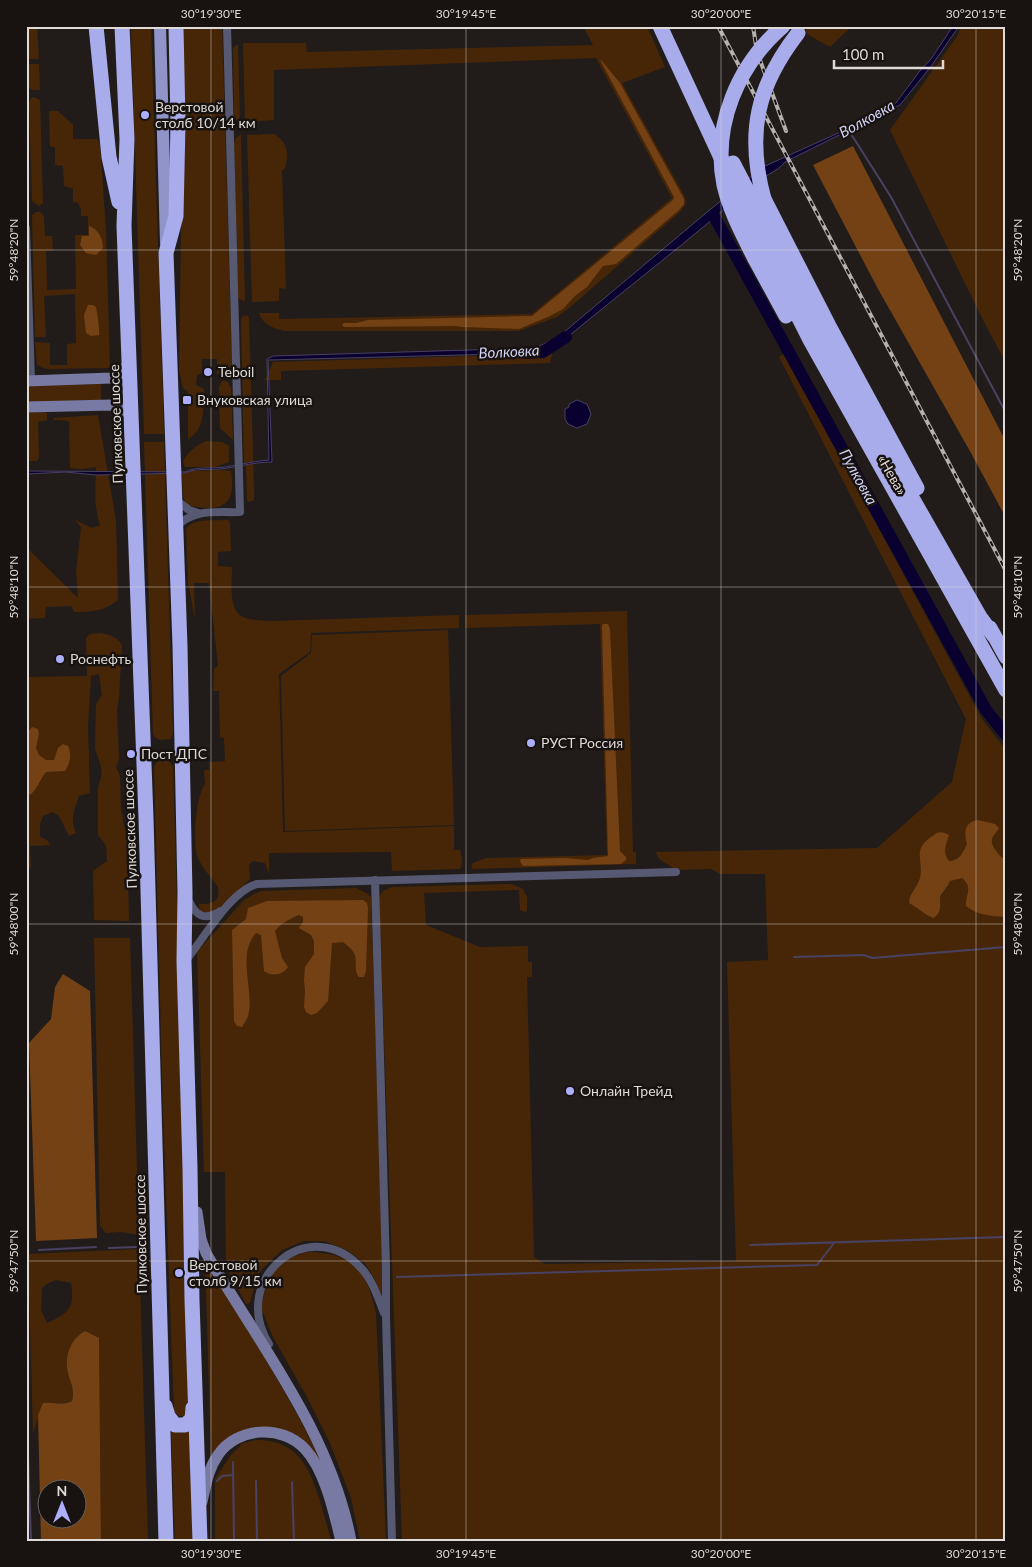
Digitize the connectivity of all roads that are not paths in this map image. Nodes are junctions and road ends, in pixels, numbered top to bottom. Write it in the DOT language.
graph roads {
  1 [pos="122,26"];
  2 [pos="160,26"];
  3 [pos="176,26"];
  4 [pos="227,26"];
  5 [pos="660,26"];
  6 [pos="669,26"];
  7 [pos="783,26"];
  8 [pos="804,27"];
  9 [pos="96,28"];
  10 [pos="124,226"];
  11 [pos="26,228"];
  12 [pos="771,252"];
  13 [pos="166,253"];
  14 [pos="27,273"];
  15 [pos="129,364"];
  16 [pos="29,381"];
  17 [pos="26,407"];
  18 [pos="132,417"];
  19 [pos="174,497"];
  20 [pos="200,513"];
  21 [pos="175,528"];
  22 [pos="1006,658"];
  23 [pos="1006,690"];
  24 [pos="1006,704"];
  25 [pos="676,872"];
  26 [pos="374,880"];
  27 [pos="185,894"];
  28 [pos="225,909"];
  29 [pos="184,961"];
  30 [pos="191,1189"];
  31 [pos="386,1317"];
  32 [pos="288,1386"];
  33 [pos="161,1390"];
  34 [pos="195,1394"];
  35 [pos="199,1516"];
  36 [pos="166,1541"];
  37 [pos="200,1541"];
  38 [pos="341,1541"];
  39 [pos="351,1541"];
  40 [pos="392,1541"];
  1 -- 10 [label="highway, Пулковское шоссе"];
  2 -- 13 [label="main road"];
  3 -- 13 [label="highway"];
  4 -- 20 [label="street"];
  5 -- 12 [label="highway"];
  6 -- 12 [label="highway"];
  7 -- 12 [label="highway, bridge"];
  8 -- 12 [label="highway, bridge"];
  9 -- 10 [label="highway"];
  10 -- 15 [label="highway, Пулковское шоссе"];
  11 -- 14 [label="street"];
  12 -- 22 [label="highway, «Нева»"];
  12 -- 23 [label="highway, «Нева»"];
  12 -- 24 [label="highway, «Нева»"];
  13 -- 19 [label="highway"];
  14 -- 16 [label="street"];
  15 -- 16 [label="main road"];
  15 -- 18 [label="highway, Пулковское шоссе"];
  17 -- 18 [label="main road"];
  18 -- 33 [label="highway, Пулковское шоссе"];
  19 -- 20 [label="street"];
  19 -- 21 [label="highway"];
  20 -- 21 [label="street"];
  21 -- 27 [label="highway"];
  25 -- 26 [label="street"];
  26 -- 28 [label="street"];
  26 -- 31 [label="street"];
  27 -- 28 [label="street"];
  27 -- 29 [label="highway"];
  28 -- 29 [label="street"];
  29 -- 30 [label="highway"];
  30 -- 32 [label="main road"];
  30 -- 34 [label="highway"];
  31 -- 32 [label="street"];
  31 -- 40 [label="street"];
  32 -- 39 [label="main road"];
  33 -- 34 [label="highway"];
  33 -- 36 [label="highway, Пулковское шоссе"];
  34 -- 35 [label="highway"];
  35 -- 37 [label="highway"];
  35 -- 38 [label="main road"];
}
